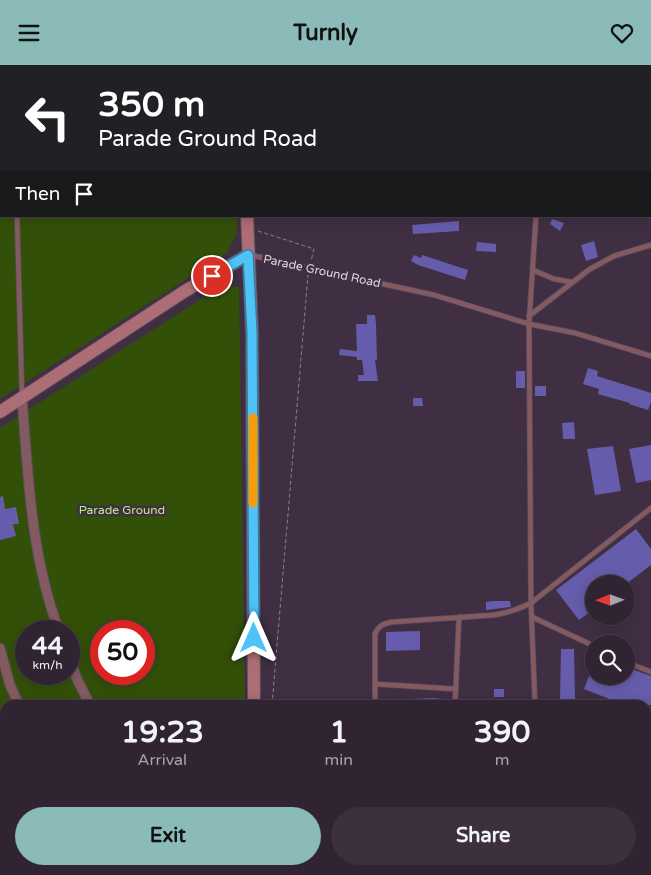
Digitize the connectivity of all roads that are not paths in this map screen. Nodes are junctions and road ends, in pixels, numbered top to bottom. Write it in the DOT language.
graph roads {
  1 [pos="17,217"];
  2 [pos="247,217"];
  3 [pos="536,217"];
  4 [pos="651,245"];
  5 [pos="248,255"];
  6 [pos="533,270"];
  7 [pos="571,282"];
  8 [pos="530,316"];
  9 [pos="529,324"];
  10 [pos="651,356"];
  11 [pos="22,397"];
  12 [pos="0,412"];
  13 [pos="651,508"];
  14 [pos="531,603"];
  15 [pos="459,617"];
  16 [pos="532,617"];
  17 [pos="56,620"];
  18 [pos="585,642"];
  19 [pos="0,648"];
  20 [pos="635,666"];
  21 [pos="651,672"];
  22 [pos="375,684"];
  23 [pos="80,685"];
  24 [pos="456,689"];
  25 [pos="17,700"];
  26 [pos="88,700"];
  27 [pos="254,700"];
  28 [pos="375,700"];
  29 [pos="455,700"];
  30 [pos="535,700"];
  1 -- 11 [label="lane"];
  2 -- 5 [label="main road"];
  3 -- 6 [label="lane"];
  4 -- 7 [label="lane"];
  5 -- 9 [label="lane, Parade Ground Road"];
  5 -- 11 [label="main road, Parade Ground Road"];
  5 -- 27 [label="main road"];
  6 -- 7 [label="lane"];
  6 -- 8 [label="lane"];
  7 -- 8 [label="lane"];
  8 -- 9 [label="lane"];
  9 -- 10 [label="lane, Parade Ground Road"];
  9 -- 14 [label="lane"];
  11 -- 12 [label="main road, Parade Ground Road"];
  11 -- 17 [label="street"];
  13 -- 14 [label="lane"];
  14 -- 15 [label="lane"];
  14 -- 16 [label="lane"];
  15 -- 22 [label="lane"];
  15 -- 24 [label="lane"];
  16 -- 18 [label="lane"];
  16 -- 30 [label="lane"];
  19 -- 25 [label="street"];
  20 -- 21 [label="lane"];
  22 -- 24 [label="lane"];
  22 -- 28 [label="lane"];
  23 -- 26 [label="street"];
  24 -- 29 [label="lane"];
}
